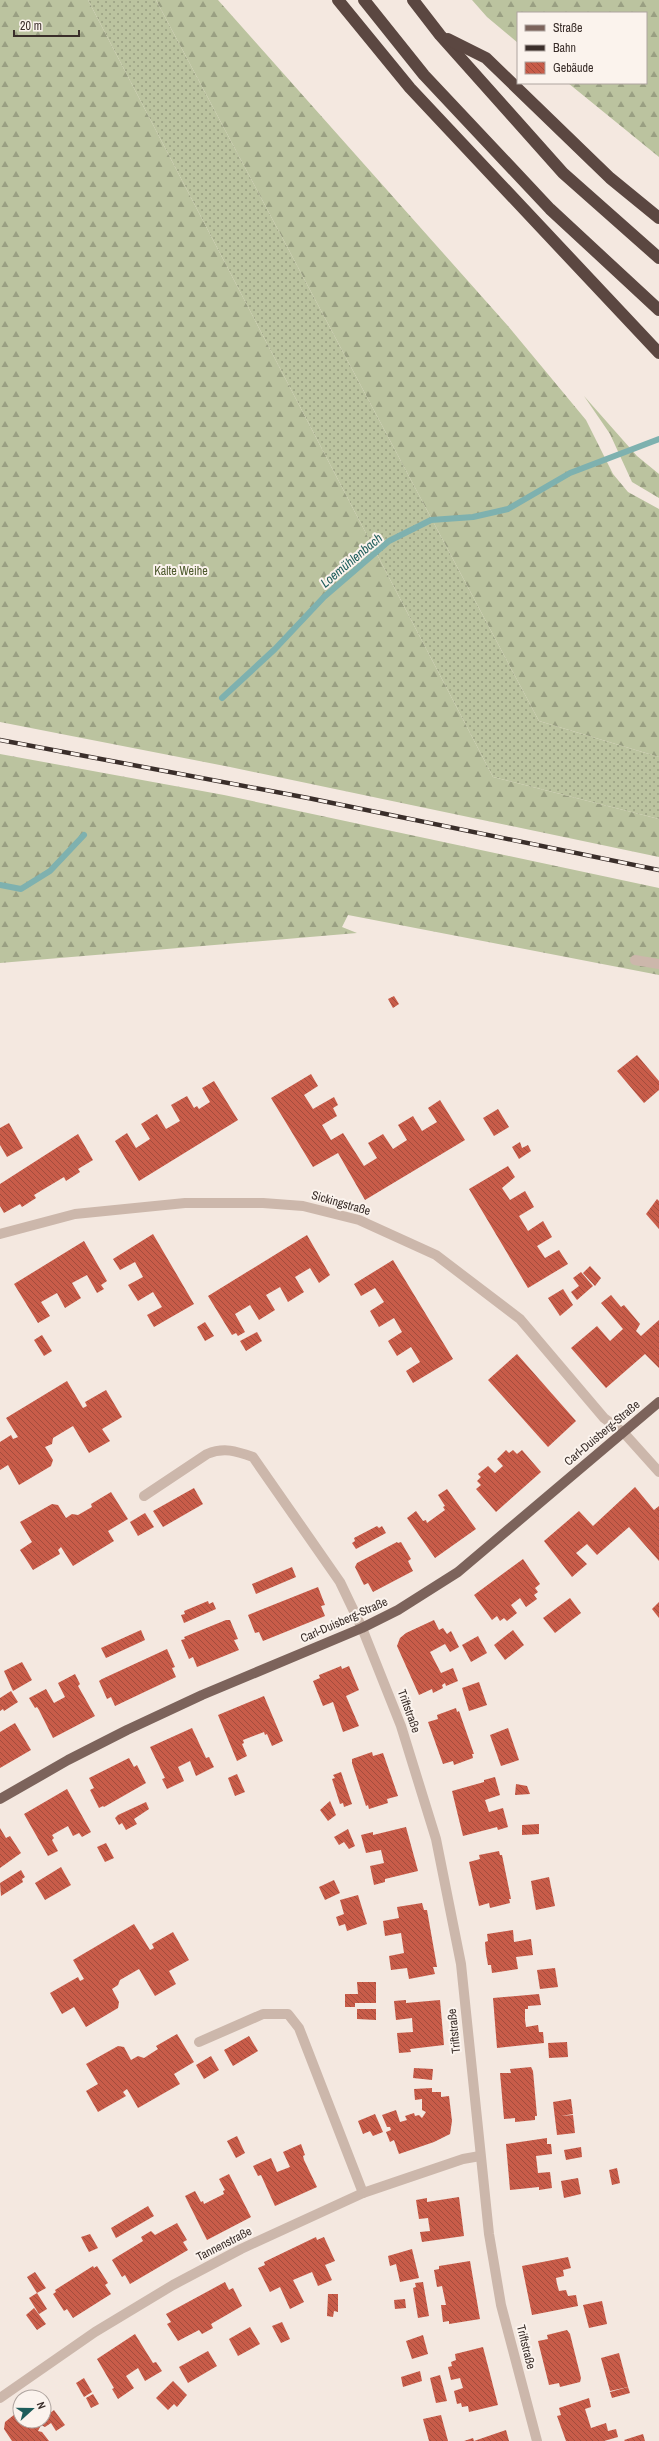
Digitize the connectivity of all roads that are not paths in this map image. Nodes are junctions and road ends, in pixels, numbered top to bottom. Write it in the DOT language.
graph roads {
  1 [pos="338,0"];
  2 [pos="364,0"];
  3 [pos="413,0"];
  4 [pos="440,35"];
  5 [pos="659,218"];
  6 [pos="659,258"];
  7 [pos="659,310"];
  8 [pos="659,353"];
  9 [pos="635,960"];
  10 [pos="659,964"];
  11 [pos="0,1234"];
  12 [pos="659,1402"];
  13 [pos="624,1433"];
  14 [pos="659,1472"];
  15 [pos="144,1496"];
  16 [pos="362,1628"];
  17 [pos="0,1799"];
  18 [pos="199,2042"];
  19 [pos="480,2156"];
  20 [pos="363,2193"];
  21 [pos="0,2398"];
  22 [pos="537,2441"];
  1 -- 8 [label="highway"];
  2 -- 7 [label="highway"];
  3 -- 4 [label="highway"];
  4 -- 5 [label="highway"];
  4 -- 6 [label="highway"];
  9 -- 10 [label="street"];
  11 -- 13 [label="street, Sickingstraße"];
  12 -- 13 [label="main road, Carl-Duisberg-Straße"];
  13 -- 14 [label="street, Sickingstraße"];
  13 -- 16 [label="main road, Carl-Duisberg-Straße"];
  15 -- 16 [label="street, Triftstraße"];
  16 -- 17 [label="main road, Carl-Duisberg-Straße"];
  16 -- 19 [label="street, Triftstraße"];
  18 -- 20 [label="street"];
  19 -- 20 [label="street, Tannenstraße"];
  19 -- 22 [label="street, Triftstraße"];
  20 -- 21 [label="street, Tannenstraße"];
}
